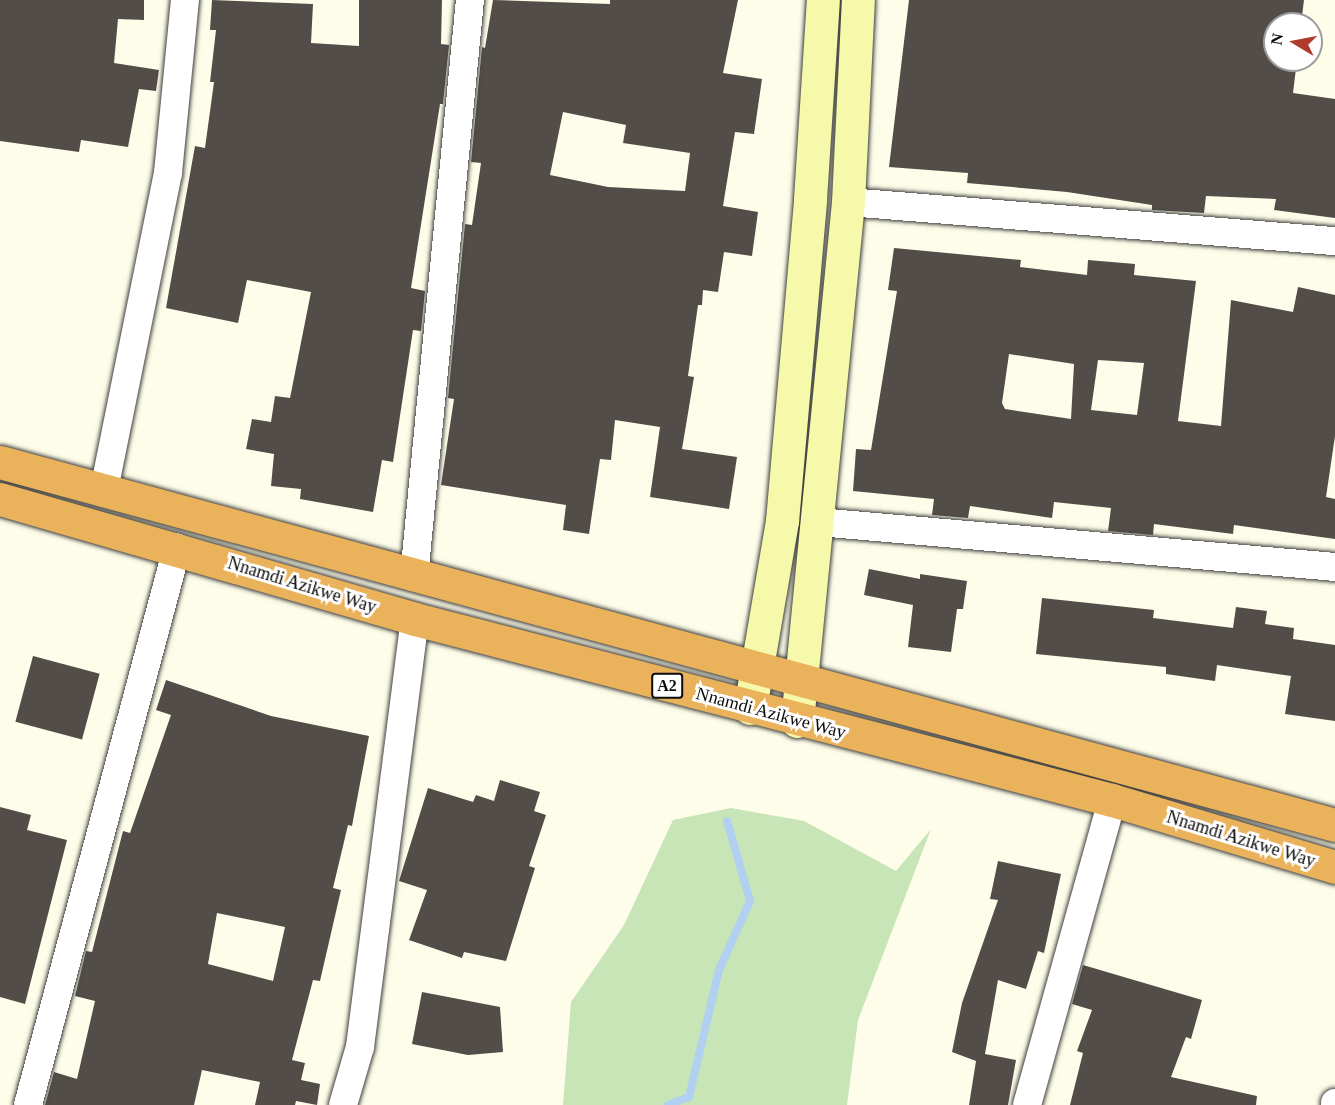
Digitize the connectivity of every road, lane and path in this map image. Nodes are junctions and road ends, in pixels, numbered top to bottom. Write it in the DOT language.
graph roads {
  1 [pos="184,0"];
  2 [pos="470,0"];
  3 [pos="823,0"];
  4 [pos="858,0"];
  5 [pos="848,201"];
  6 [pos="1335,241"];
  7 [pos="0,462"];
  8 [pos="104,490"];
  9 [pos="0,499"];
  10 [pos="818,522"];
  11 [pos="177,548"];
  12 [pos="1335,567"];
  13 [pos="414,577"];
  14 [pos="415,619"];
  15 [pos="758,667"];
  16 [pos="799,678"];
  17 [pos="750,708"];
  18 [pos="797,721"];
  19 [pos="1112,800"];
  20 [pos="1335,825"];
  21 [pos="1335,867"];
  22 [pos="28,1105"];
  23 [pos="343,1105"];
  24 [pos="1027,1105"];
  1 -- 8 [label="street"];
  2 -- 13 [label="street"];
  3 -- 15 [label="street"];
  4 -- 5 [label="street"];
  5 -- 6 [label="street"];
  5 -- 10 [label="street"];
  7 -- 8 [label="highway, Nnamdi Azikwe Way / A2"];
  8 -- 13 [label="highway, Nnamdi Azikwe Way / A2"];
  9 -- 11 [label="highway, Nnamdi Azikwe Way / A2"];
  10 -- 12 [label="street"];
  10 -- 16 [label="street"];
  11 -- 14 [label="highway, Nnamdi Azikwe Way / A2"];
  11 -- 22 [label="street"];
  13 -- 15 [label="highway, Nnamdi Azikwe Way / A2"];
  14 -- 17 [label="highway, Nnamdi Azikwe Way / A2"];
  14 -- 23 [label="street"];
  15 -- 16 [label="highway, Nnamdi Azikwe Way / A2"];
  15 -- 17 [label="street"];
  16 -- 18 [label="street"];
  16 -- 20 [label="highway, Nnamdi Azikwe Way / A2"];
  17 -- 18 [label="highway, Nnamdi Azikwe Way / A2"];
  18 -- 19 [label="highway, Nnamdi Azikwe Way / A2"];
  19 -- 21 [label="highway, Nnamdi Azikwe Way / A2"];
  19 -- 24 [label="street"];
}
